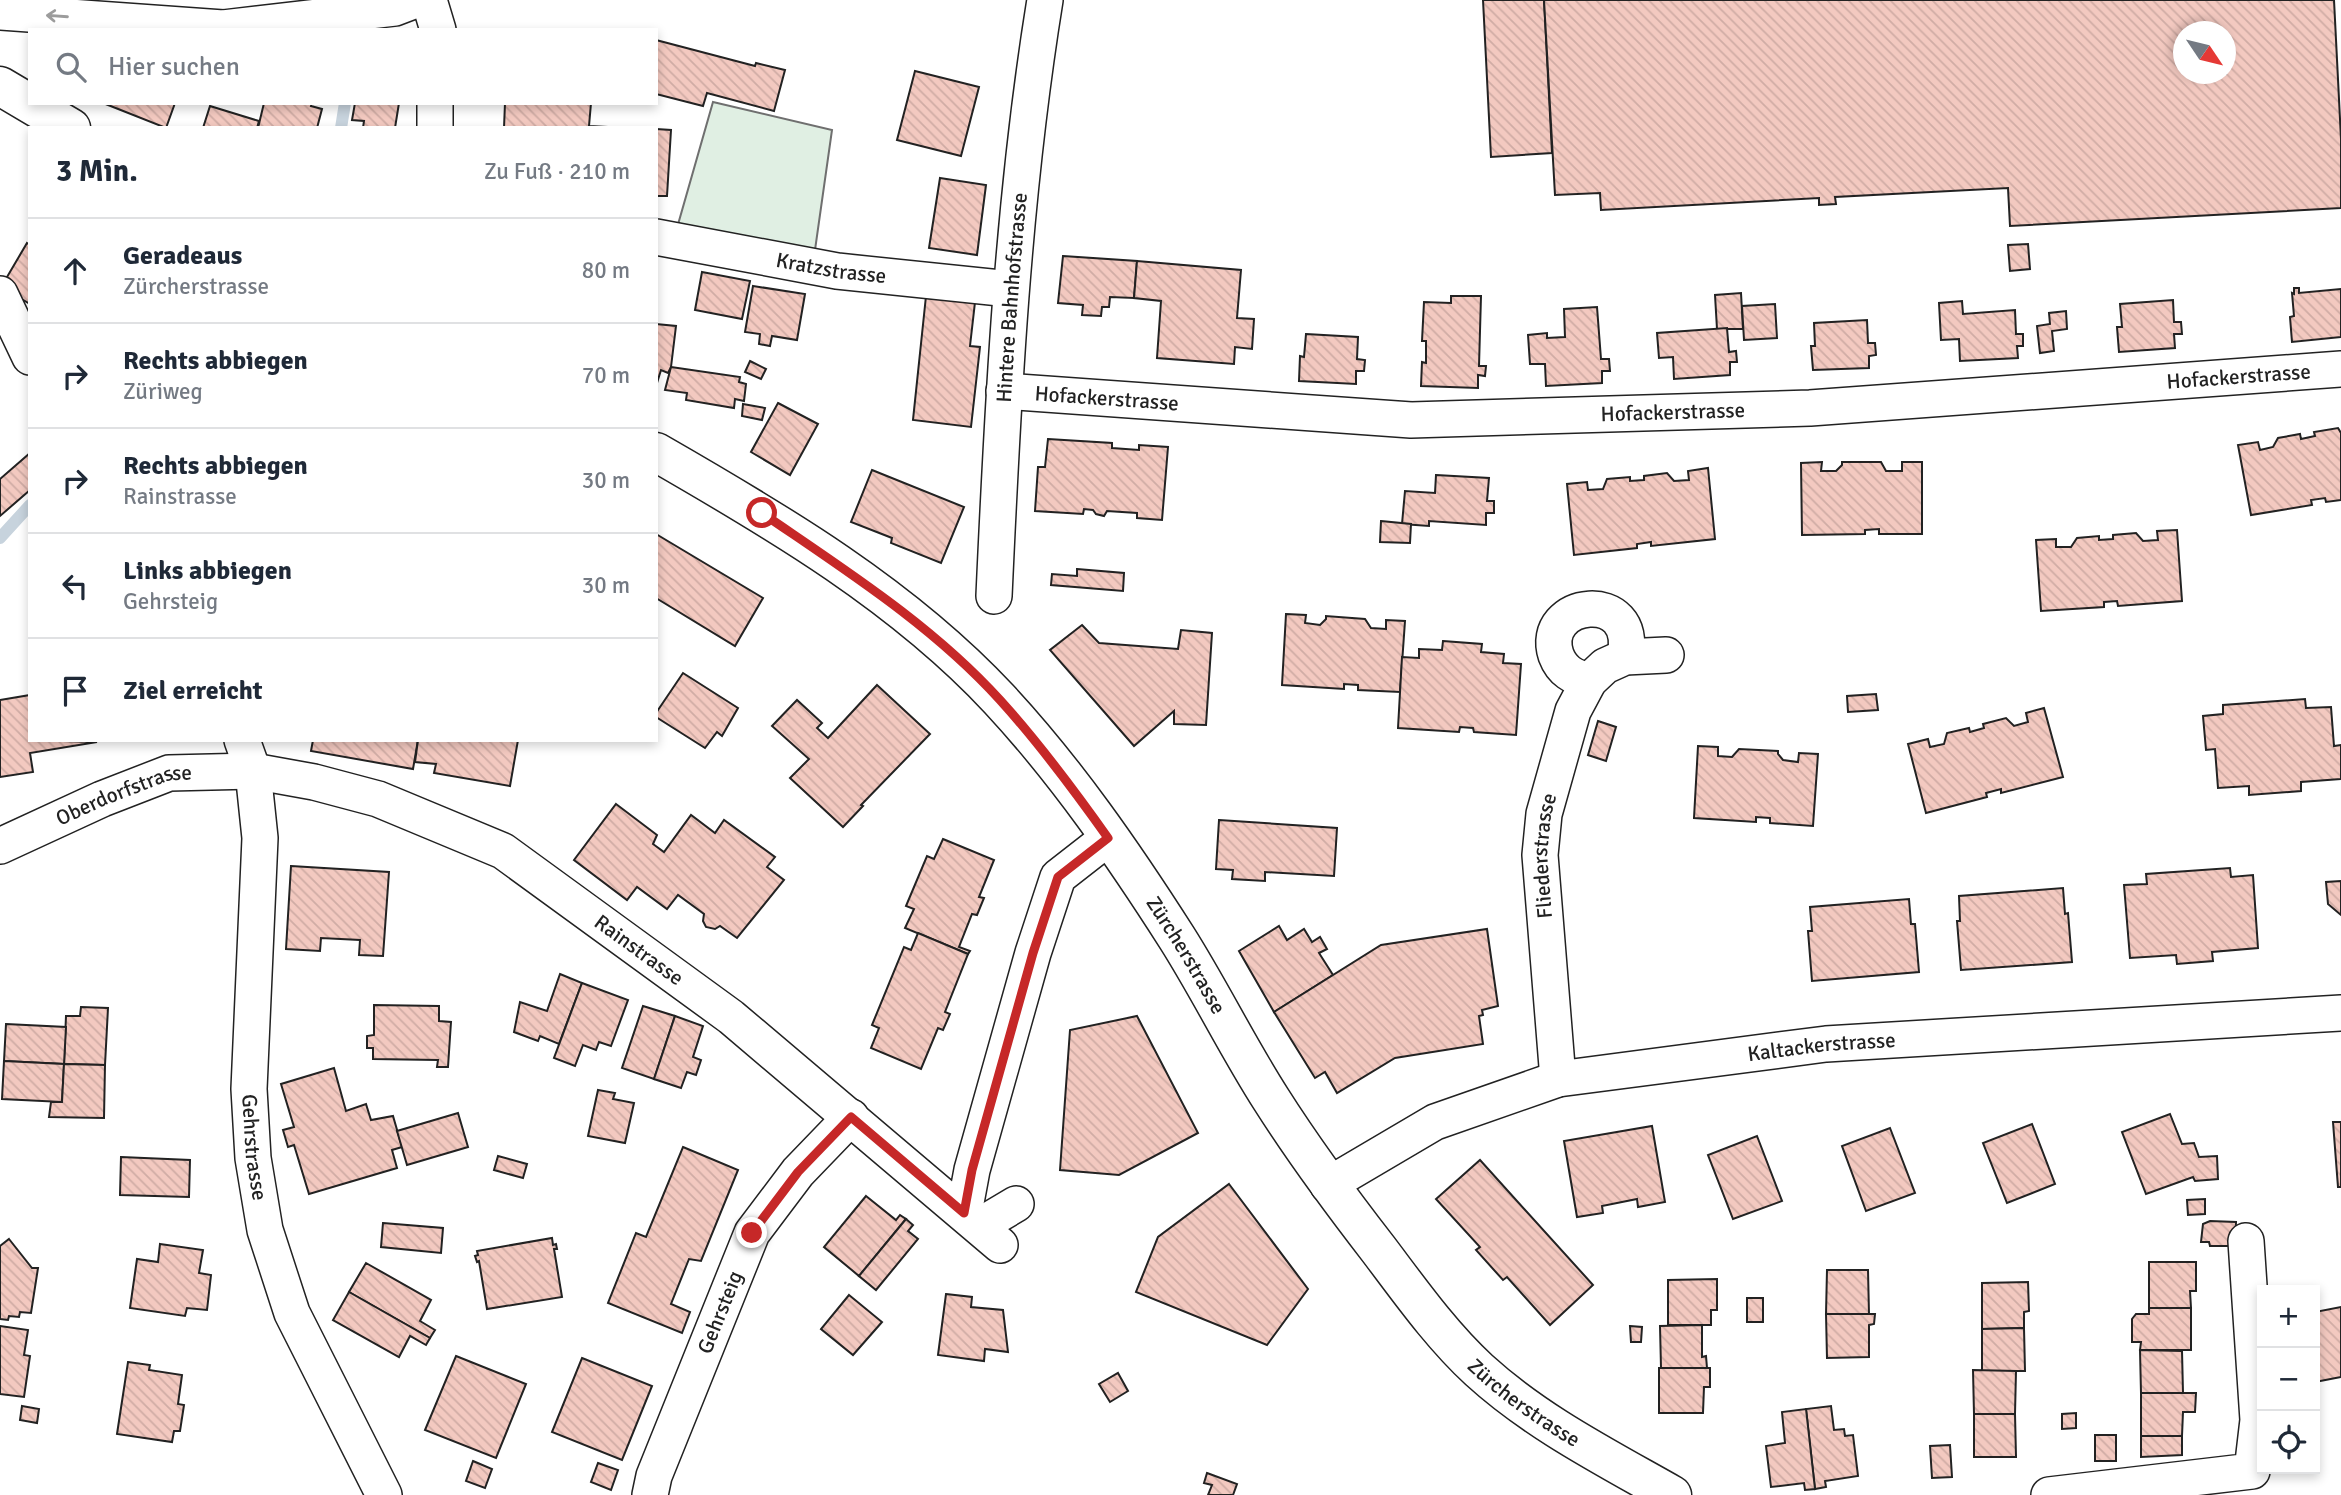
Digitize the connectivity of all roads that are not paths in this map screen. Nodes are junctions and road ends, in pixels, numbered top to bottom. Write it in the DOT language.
graph roads {
  1 [pos="416,0"];
  2 [pos="429,0"];
  3 [pos="1045,0"];
  4 [pos="0,12"];
  5 [pos="437,28"];
  6 [pos="0,86"];
  7 [pos="28,103"];
  8 [pos="32,105"];
  9 [pos="436,105"];
  10 [pos="68,126"];
  11 [pos="435,126"];
  12 [pos="658,237"];
  13 [pos="1010,289"];
  14 [pos="0,294"];
  15 [pos="28,353"];
  16 [pos="2341,369"];
  17 [pos="1004,391"];
  18 [pos="658,453"];
  19 [pos="994,596"];
  20 [pos="1666,655"];
  21 [pos="1625,657"];
  22 [pos="1589,681"];
  23 [pos="248,756"];
  24 [pos="1108,838"];
  25 [pos="0,846"];
  26 [pos="2341,1013"];
  27 [pos="1559,1079"];
  28 [pos="851,1117"];
  29 [pos="1328,1185"];
  30 [pos="1016,1204"];
  31 [pos="981,1228"];
  32 [pos="2246,1241"];
  33 [pos="384,1495"];
  34 [pos="650,1495"];
  35 [pos="1672,1495"];
  36 [pos="2049,1495"];
  1 -- 4 [label="street, one-way"];
  2 -- 5 [label="street"];
  3 -- 13 [label="street, Hintere Bahnhofstrasse"];
  6 -- 7 [label="main road"];
  8 -- 10 [label="main road"];
  9 -- 11 [label="street"];
  12 -- 13 [label="street, Kratzstrasse"];
  13 -- 17 [label="street, Hintere Bahnhofstrasse"];
  14 -- 15 [label="street"];
  16 -- 17 [label="street, Hofackerstrasse"];
  17 -- 19 [label="street, Hintere Bahnhofstrasse"];
  18 -- 24 [label="main road, Zürcherstrasse"];
  20 -- 21 [label="street, Fliederstrasse"];
  21 -- 22 [label="street, Fliederstrasse"];
  21 -- 22 [label="street"];
  22 -- 27 [label="street, Fliederstrasse"];
  23 -- 25 [label="street, Oberdorfstrasse"];
  23 -- 28 [label="street, Rainstrasse"];
  23 -- 33 [label="street, Gehrstrasse"];
  24 -- 29 [label="main road, Zürcherstrasse"];
  24 -- 31 [label="street"];
  26 -- 27 [label="street, Kaltackerstrasse"];
  27 -- 29 [label="street, Kaltackerstrasse"];
  28 -- 31 [label="street, Rainstrasse"];
  28 -- 34 [label="street, Gehrsteig"];
  29 -- 35 [label="main road, Zürcherstrasse"];
  30 -- 31 [label="street"];
  32 -- 36 [label="street"];
}
